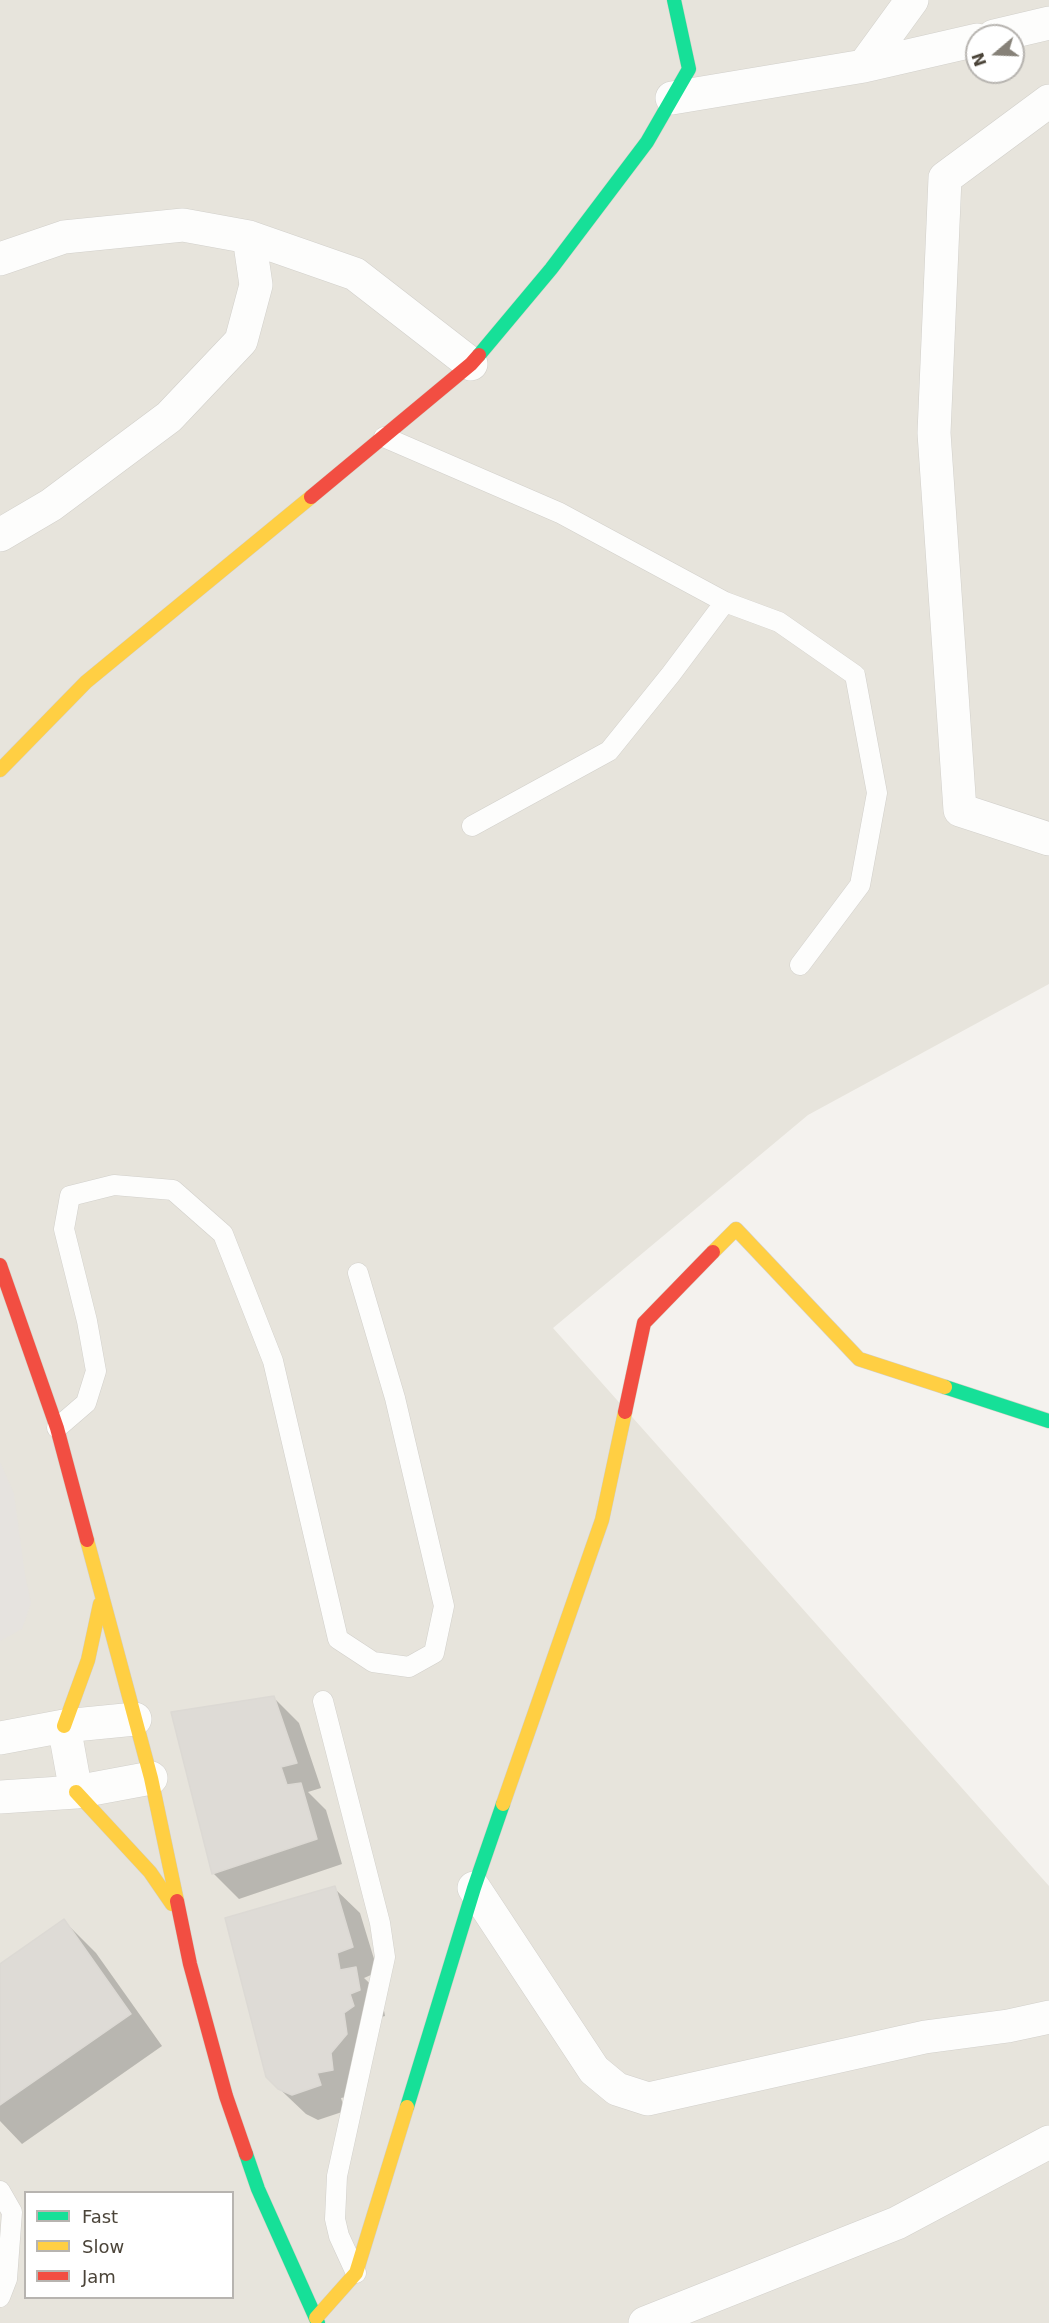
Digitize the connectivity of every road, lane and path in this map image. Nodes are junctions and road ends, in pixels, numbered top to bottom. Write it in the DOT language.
graph roads {
  1 [pos="674,0"];
  2 [pos="912,0"];
  3 [pos="1049,23"];
  4 [pos="1025,29"];
  5 [pos="965,43"];
  6 [pos="864,66"];
  7 [pos="672,98"];
  8 [pos="1049,101"];
  9 [pos="249,237"];
  10 [pos="0,259"];
  11 [pos="471,364"];
  12 [pos="384,437"];
  13 [pos="0,535"];
  14 [pos="724,602"];
  15 [pos="0,770"];
  16 [pos="472,826"];
  17 [pos="1049,839"];
  18 [pos="800,965"];
  19 [pos="0,1265"];
  20 [pos="358,1273"];
  21 [pos="1049,1421"];
  22 [pos="57,1428"];
  23 [pos="101,1600"];
  24 [pos="323,1701"];
  25 [pos="135,1719"];
  26 [pos="64,1726"];
  27 [pos="0,1738"];
  28 [pos="151,1778"];
  29 [pos="76,1792"];
  30 [pos="0,1797"];
  31 [pos="474,1888"];
  32 [pos="180,1915"];
  33 [pos="1049,2017"];
  34 [pos="1049,2142"];
  35 [pos="0,2191"];
  36 [pos="356,2273"];
  37 [pos="0,2297"];
  38 [pos="317,2321"];
  39 [pos="645,2323"];
  1 -- 7 [label="street"];
  2 -- 6 [label="street"];
  3 -- 4 [label="street"];
  5 -- 6 [label="street"];
  6 -- 7 [label="street"];
  7 -- 11 [label="street"];
  8 -- 17 [label="street"];
  9 -- 10 [label="street"];
  9 -- 11 [label="street"];
  9 -- 13 [label="street"];
  11 -- 12 [label="street"];
  12 -- 14 [label="lane"];
  12 -- 15 [label="street"];
  14 -- 16 [label="lane"];
  14 -- 18 [label="lane"];
  19 -- 22 [label="street"];
  20 -- 22 [label="lane"];
  21 -- 31 [label="street"];
  22 -- 23 [label="street"];
  23 -- 25 [label="street"];
  23 -- 26 [label="street"];
  24 -- 36 [label="lane"];
  25 -- 26 [label="street"];
  25 -- 28 [label="street"];
  26 -- 27 [label="street"];
  26 -- 29 [label="street"];
  28 -- 29 [label="street"];
  28 -- 32 [label="street"];
  29 -- 30 [label="street"];
  29 -- 32 [label="street"];
  31 -- 33 [label="street"];
  31 -- 36 [label="street"];
  32 -- 38 [label="street"];
  34 -- 39 [label="street"];
  35 -- 37 [label="lane"];
  36 -- 38 [label="street"];
}
